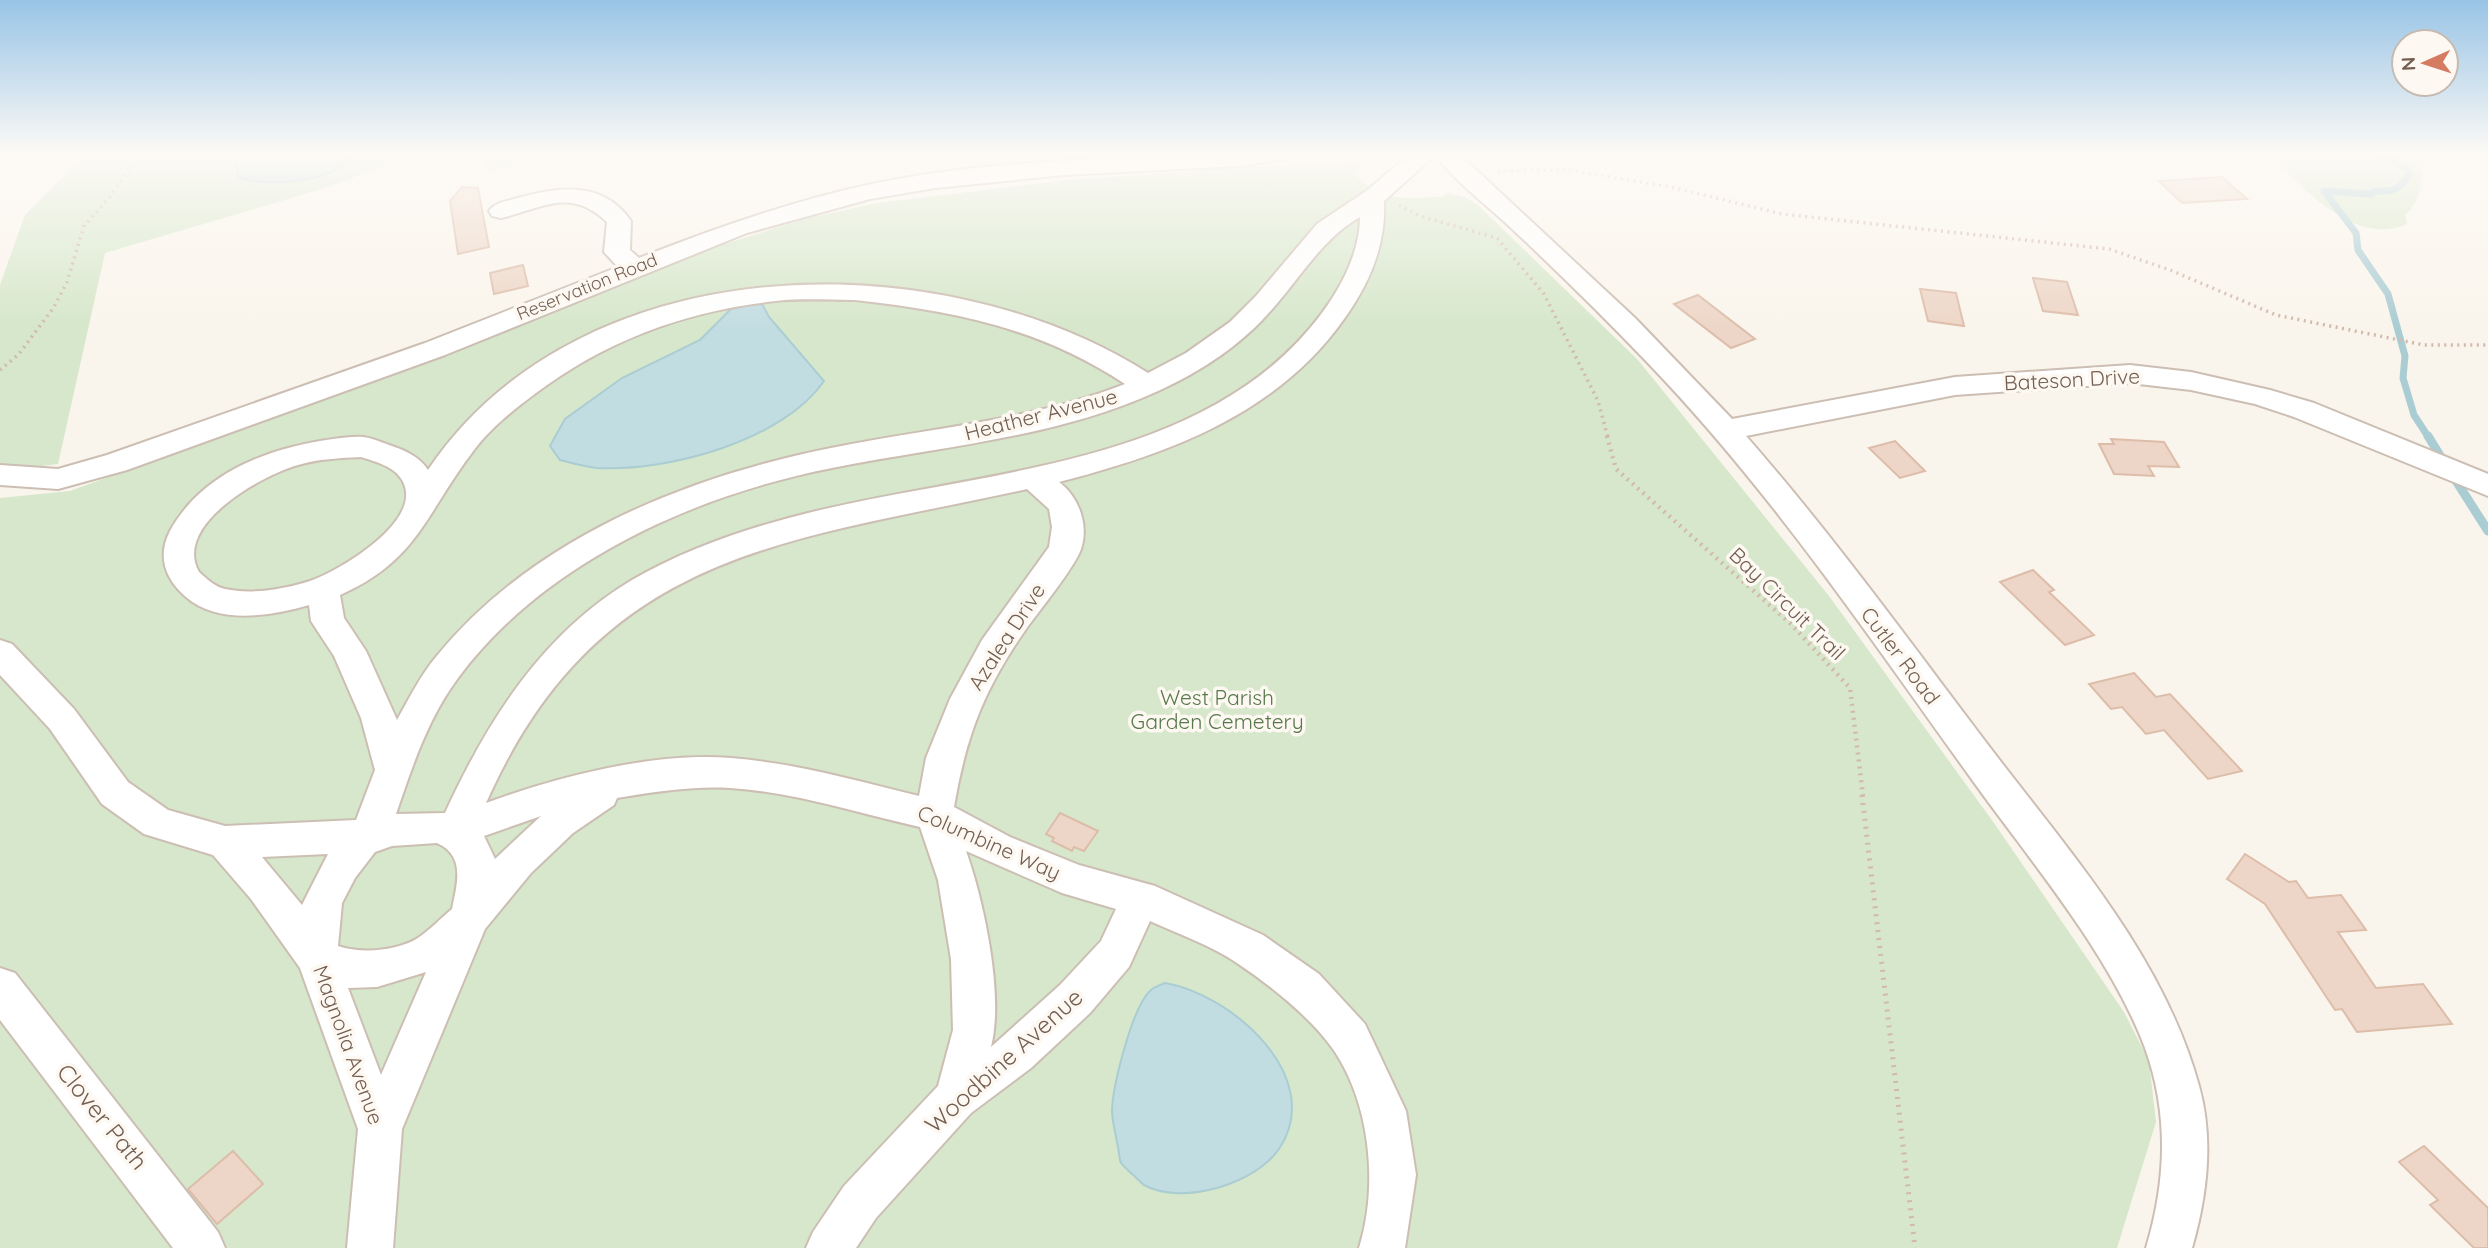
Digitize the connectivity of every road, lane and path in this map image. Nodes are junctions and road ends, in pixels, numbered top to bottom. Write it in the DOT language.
graph roads {
  1 [pos="96,212"];
  2 [pos="608,212"];
  3 [pos="794,212"];
  4 [pos="1353,212"];
  5 [pos="1373,212"];
  6 [pos="1413,212"];
  7 [pos="1508,212"];
  8 [pos="1775,212"];
  9 [pos="634,267"];
  10 [pos="2488,345"];
  11 [pos="0,370"];
  12 [pos="1147,385"];
  13 [pos="1726,430"];
  14 [pos="0,475"];
  15 [pos="1032,477"];
  16 [pos="2488,486"];
  17 [pos="419,508"];
  18 [pos="323,589"];
  19 [pos="0,653"];
  20 [pos="393,770"];
  21 [pos="617,783"];
  22 [pos="934,815"];
  23 [pos="455,831"];
  24 [pos="369,835"];
  25 [pos="225,842"];
  26 [pos="1141,898"];
  27 [pos="470,918"];
  28 [pos="317,958"];
  29 [pos="0,987"];
  30 [pos="956,1098"];
  31 [pos="380,1129"];
  32 [pos="202,1248"];
  33 [pos="370,1248"];
  34 [pos="829,1248"];
  35 [pos="1382,1248"];
  36 [pos="1915,1248"];
  37 [pos="2169,1248"];
  1 -- 11 [label="path"];
  2 -- 9 [label="street"];
  3 -- 9 [label="street, Reservation Road"];
  4 -- 12 [label="lane, Heather Avenue"];
  5 -- 15 [label="street"];
  6 -- 36 [label="path, Bay Circuit Trail"];
  7 -- 13 [label="street, Cutler Road"];
  8 -- 10 [label="path"];
  9 -- 14 [label="street, Reservation Road"];
  12 -- 17 [label="street"];
  12 -- 20 [label="lane, Heather Avenue"];
  13 -- 16 [label="street, Bateson Drive"];
  13 -- 37 [label="street, Cutler Road"];
  15 -- 22 [label="street, Azalea Drive"];
  15 -- 23 [label="street"];
  17 -- 18 [label="lane"];
  17 -- 18 [label="lane"];
  18 -- 20 [label="street"];
  19 -- 25 [label="street"];
  20 -- 24 [label="street, Heather Avenue"];
  21 -- 22 [label="street, Columbine Way"];
  21 -- 23 [label="street, Columbine Way"];
  21 -- 27 [label="street"];
  22 -- 26 [label="street, Columbine Way"];
  22 -- 30 [label="street, Azalea Drive"];
  23 -- 24 [label="street"];
  23 -- 27 [label="street"];
  24 -- 25 [label="street"];
  24 -- 28 [label="street"];
  25 -- 28 [label="street, Magnolia Avenue"];
  26 -- 30 [label="street, Woodbine Avenue"];
  26 -- 35 [label="street, Columbine Way"];
  27 -- 28 [label="street"];
  27 -- 31 [label="street"];
  28 -- 31 [label="street, Magnolia Avenue"];
  29 -- 32 [label="street, Clover Path"];
  30 -- 34 [label="street, Woodbine Avenue"];
  31 -- 33 [label="street, Magnolia Avenue"];
}
